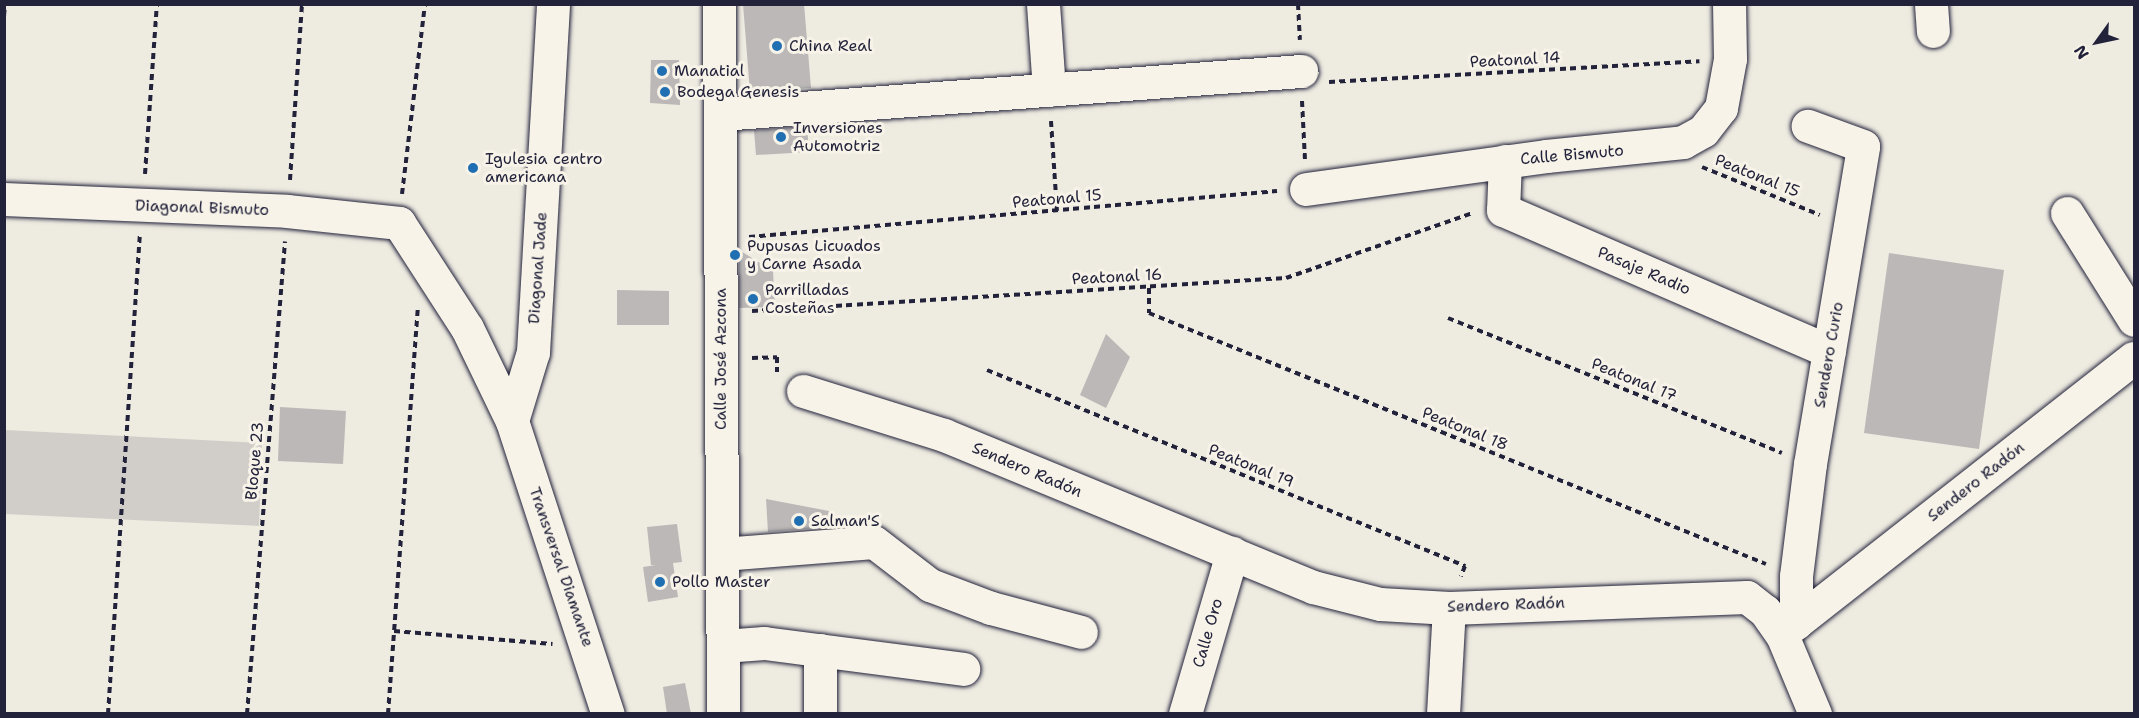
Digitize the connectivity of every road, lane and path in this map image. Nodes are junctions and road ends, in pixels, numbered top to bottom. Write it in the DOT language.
graph roads {
  1 [pos="5,4"];
  2 [pos="157,4"];
  3 [pos="302,4"];
  4 [pos="425,4"];
  5 [pos="554,4"];
  6 [pos="719,4"];
  7 [pos="1043,4"];
  8 [pos="1729,4"];
  9 [pos="4,16"];
  10 [pos="1730,59"];
  11 [pos="1313,77"];
  12 [pos="1049,90"];
  13 [pos="721,114"];
  14 [pos="1808,126"];
  15 [pos="1505,162"];
  16 [pos="1698,165"];
  17 [pos="1306,189"];
  18 [pos="4,199"];
  19 [pos="142,207"];
  20 [pos="1503,210"];
  21 [pos="287,211"];
  22 [pos="1058,211"];
  23 [pos="2067,213"];
  24 [pos="399,223"];
  25 [pos="1850,227"];
  26 [pos="721,239"];
  27 [pos="1149,288"];
  28 [pos="419,300"];
  29 [pos="721,312"];
  30 [pos="1448,318"];
  31 [pos="2134,320"];
  32 [pos="1829,351"];
  33 [pos="2134,358"];
  34 [pos="987,370"];
  35 [pos="803,392"];
  36 [pos="512,422"];
  37 [pos="1810,465"];
  38 [pos="722,554"];
  39 [pos="1232,554"];
  40 [pos="1796,576"];
  41 [pos="1449,608"];
  42 [pos="1789,629"];
  43 [pos="394,631"];
  44 [pos="1081,632"];
  45 [pos="723,646"];
  46 [pos="588,647"];
  47 [pos="820,650"];
  48 [pos="963,669"];
  49 [pos="108,714"];
  50 [pos="247,714"];
  51 [pos="388,714"];
  52 [pos="608,714"];
  53 [pos="723,714"];
  54 [pos="820,714"];
  55 [pos="1185,714"];
  56 [pos="1443,714"];
  57 [pos="1815,714"];
  1 -- 9 [label="path"];
  2 -- 19 [label="path"];
  3 -- 21 [label="path, Bloque 23"];
  4 -- 24 [label="path"];
  5 -- 36 [label="street, Diagonal Jade"];
  6 -- 13 [label="street, Calle José Azcona"];
  7 -- 12 [label="street"];
  8 -- 10 [label="street, Calle Bismuto"];
  10 -- 11 [label="path, Peatonal 14"];
  10 -- 15 [label="street, Calle Bismuto"];
  11 -- 12 [label="street"];
  12 -- 13 [label="street"];
  12 -- 22 [label="path"];
  13 -- 26 [label="street, Calle José Azcona"];
  14 -- 25 [label="street, Sendero Curio"];
  15 -- 17 [label="street, Calle Bismuto"];
  15 -- 20 [label="street"];
  16 -- 25 [label="path, Peatonal 15"];
  17 -- 22 [label="path, Peatonal 15"];
  18 -- 19 [label="street, Diagonal Bismuto"];
  19 -- 21 [label="street, Diagonal Bismuto"];
  19 -- 49 [label="path"];
  20 -- 27 [label="path, Peatonal 16"];
  20 -- 32 [label="street, Pasaje Radio"];
  21 -- 24 [label="street, Diagonal Bismuto"];
  21 -- 50 [label="path, Bloque 23"];
  22 -- 26 [label="path, Peatonal 15"];
  23 -- 31 [label="street"];
  24 -- 36 [label="street, Transversal Diamante"];
  25 -- 32 [label="street, Sendero Curio"];
  26 -- 29 [label="street, Calle José Azcona"];
  27 -- 29 [label="path, Peatonal 16"];
  27 -- 40 [label="path, Peatonal 18"];
  28 -- 43 [label="path"];
  29 -- 38 [label="street, Calle José Azcona"];
  30 -- 37 [label="path, Peatonal 17"];
  32 -- 37 [label="street, Sendero Curio"];
  33 -- 42 [label="street, Sendero Radón"];
  34 -- 41 [label="path, Peatonal 19"];
  35 -- 39 [label="street, Sendero Radón"];
  36 -- 46 [label="street, Transversal Diamante"];
  37 -- 40 [label="street, Sendero Curio"];
  38 -- 44 [label="street"];
  38 -- 45 [label="street, Calle José Azcona"];
  39 -- 41 [label="street, Sendero Radón"];
  39 -- 55 [label="street, Calle Oro"];
  40 -- 42 [label="street, Sendero Curio"];
  41 -- 42 [label="street, Sendero Radón"];
  41 -- 56 [label="street"];
  42 -- 57 [label="street"];
  43 -- 46 [label="path"];
  43 -- 51 [label="path"];
  45 -- 47 [label="street"];
  45 -- 53 [label="street, Calle José Azcona"];
  46 -- 52 [label="street, Transversal Diamante"];
  47 -- 48 [label="street"];
  47 -- 54 [label="street"];
}
